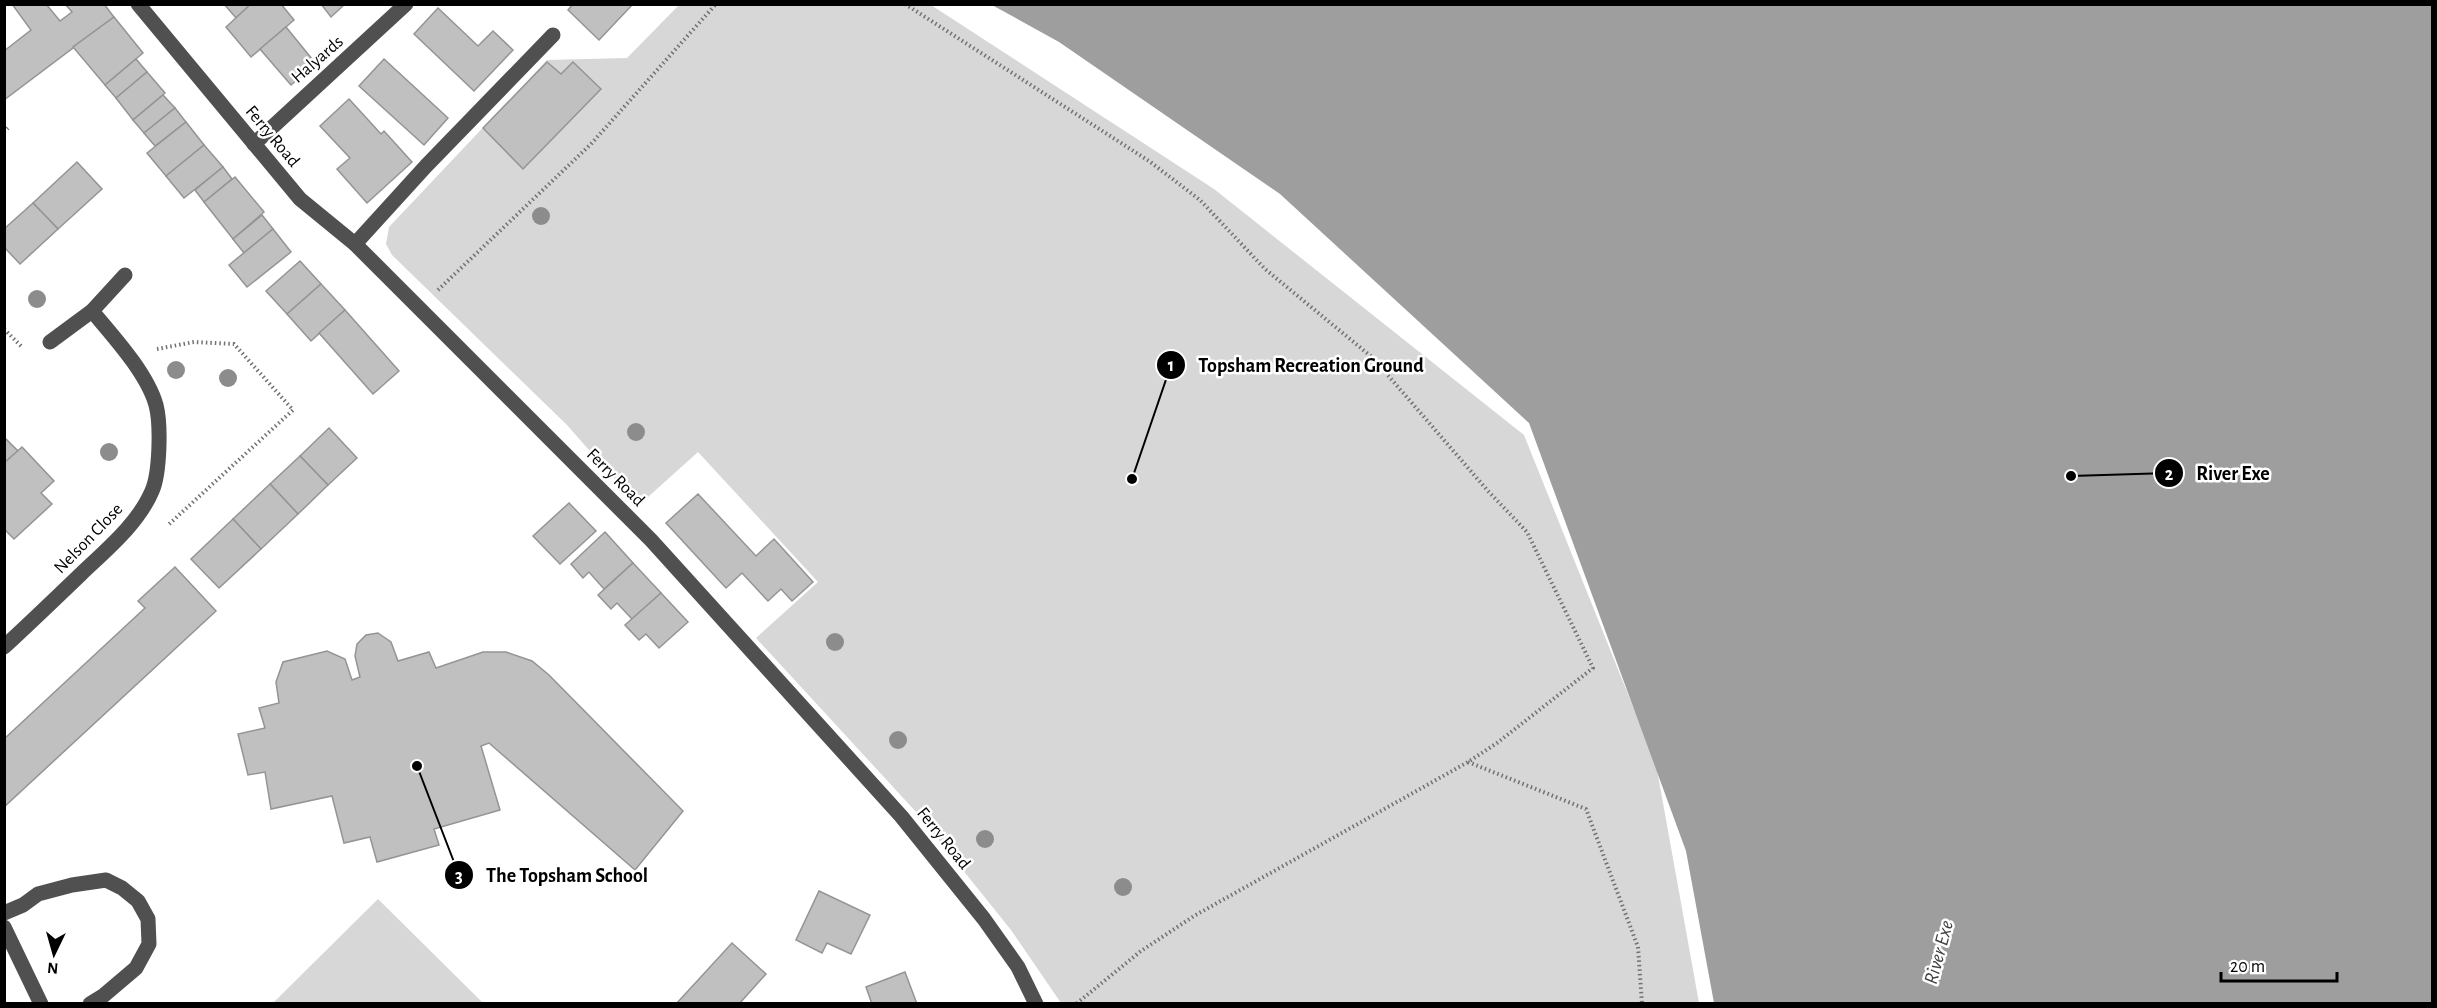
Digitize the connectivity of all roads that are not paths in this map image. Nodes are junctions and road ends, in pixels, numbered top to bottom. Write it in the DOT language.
graph roads {
  1 [pos="138,4"];
  2 [pos="406,4"];
  3 [pos="554,35"];
  4 [pos="254,144"];
  5 [pos="355,244"];
  6 [pos="125,275"];
  7 [pos="92,311"];
  8 [pos="50,342"];
  9 [pos="4,647"];
  10 [pos="4,913"];
  11 [pos="4,927"];
  12 [pos="41,1004"];
  13 [pos="90,1004"];
  14 [pos="1036,1004"];
  1 -- 4 [label="street, Ferry Road"];
  2 -- 4 [label="street, Halyards"];
  3 -- 5 [label="street"];
  4 -- 5 [label="street, Ferry Road"];
  5 -- 14 [label="street, Ferry Road"];
  6 -- 7 [label="street"];
  7 -- 8 [label="street"];
  7 -- 9 [label="street, Nelson Close"];
  10 -- 13 [label="street"];
  11 -- 12 [label="street"];
}
